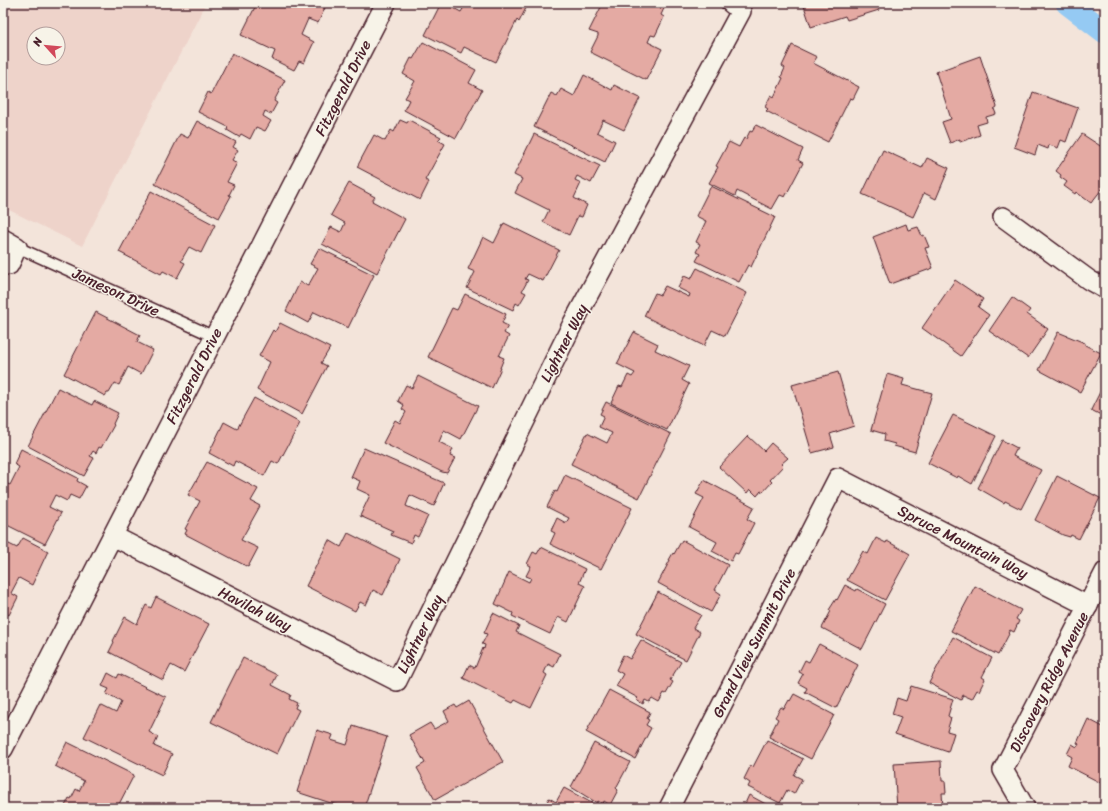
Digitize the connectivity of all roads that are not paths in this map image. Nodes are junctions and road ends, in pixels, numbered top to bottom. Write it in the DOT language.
graph roads {
  1 [pos="386,3"];
  2 [pos="736,7"];
  3 [pos="1003,217"];
  4 [pos="10,243"];
  5 [pos="9,265"];
  6 [pos="1105,289"];
  7 [pos="215,337"];
  8 [pos="838,478"];
  9 [pos="112,536"];
  10 [pos="1105,572"];
  11 [pos="1088,606"];
  12 [pos="397,681"];
  13 [pos="3,749"];
  14 [pos="669,808"];
  15 [pos="1025,808"];
  1 -- 7 [label="street, Fitzgerald Drive"];
  2 -- 12 [label="street, Lightner Way"];
  3 -- 6 [label="street"];
  4 -- 5 [label="street, Jameson Drive"];
  4 -- 7 [label="lane, Jameson Drive"];
  7 -- 9 [label="street, Fitzgerald Drive"];
  8 -- 11 [label="street, Spruce Mountain Way"];
  8 -- 14 [label="street, Grand View Summit Drive"];
  9 -- 12 [label="street, Havilah Way"];
  9 -- 13 [label="street, Fitzgerald Drive"];
  10 -- 11 [label="street, Discovery Ridge Avenue"];
  11 -- 15 [label="street, Discovery Ridge Avenue"];
}
